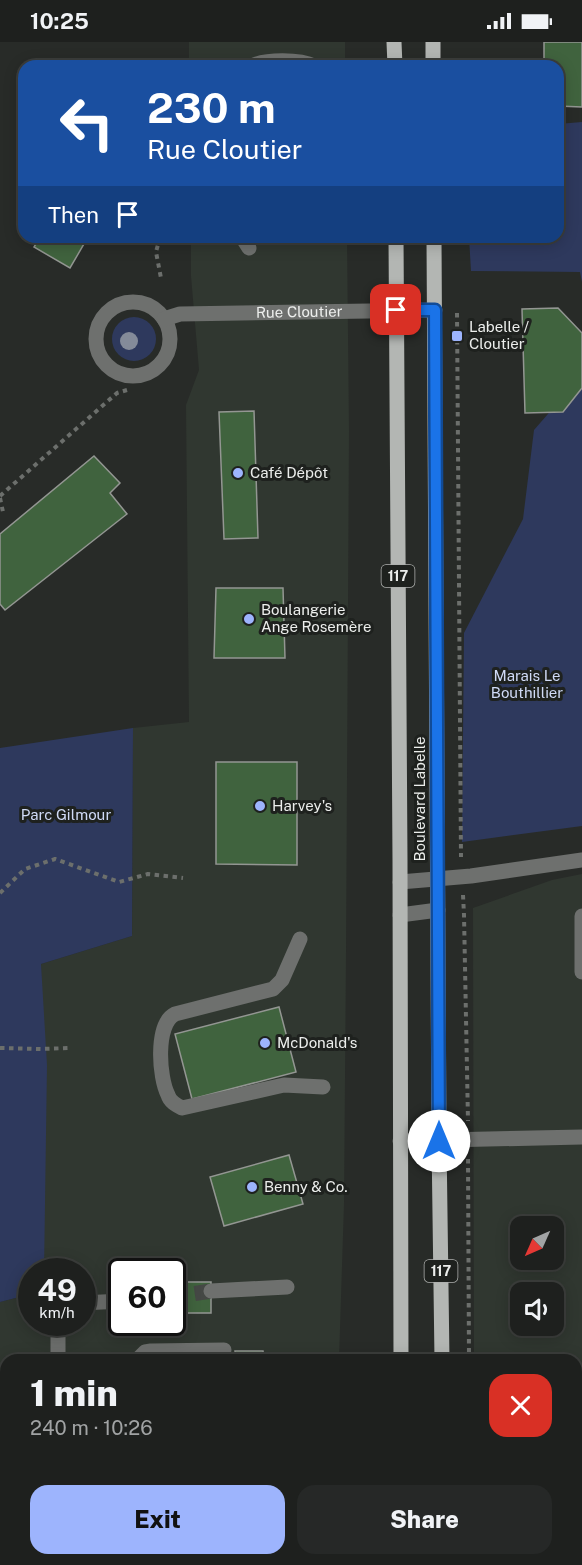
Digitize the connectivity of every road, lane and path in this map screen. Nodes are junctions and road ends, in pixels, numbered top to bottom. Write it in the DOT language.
graph roads {
  1 [pos="394,42"];
  2 [pos="433,42"];
  3 [pos="394,60"];
  4 [pos="433,60"];
  5 [pos="158,243"];
  6 [pos="396,243"];
  7 [pos="434,243"];
  8 [pos="162,278"];
  9 [pos="456,303"];
  10 [pos="396,310"];
  11 [pos="435,310"];
  12 [pos="164,319"];
  13 [pos="127,390"];
  14 [pos="0,497"];
  15 [pos="3,512"];
  16 [pos="582,860"];
  17 [pos="461,877"];
  18 [pos="183,878"];
  19 [pos="438,878"];
  20 [pos="400,882"];
  21 [pos="0,893"];
  22 [pos="438,910"];
  23 [pos="400,915"];
  24 [pos="582,916"];
  25 [pos="300,939"];
  26 [pos="582,972"];
  27 [pos="0,1048"];
  28 [pos="69,1048"];
  29 [pos="322,1087"];
  30 [pos="582,1137"];
  31 [pos="468,1140"];
  32 [pos="400,1141"];
  33 [pos="439,1141"];
  34 [pos="288,1287"];
  35 [pos="211,1291"];
  36 [pos="58,1336"];
  37 [pos="224,1350"];
  38 [pos="58,1354"];
  39 [pos="143,1354"];
  40 [pos="401,1354"];
  41 [pos="442,1354"];
  42 [pos="469,1354"];
  1 -- 3 [label="main road"];
  2 -- 4 [label="main road"];
  5 -- 8 [label="path"];
  6 -- 10 [label="main road, Boulevard Labelle / 117"];
  7 -- 11 [label="main road, Boulevard Labelle / 117"];
  9 -- 17 [label="path"];
  10 -- 11 [label="street, Rue Cloutier"];
  10 -- 12 [label="street, Rue Cloutier"];
  10 -- 20 [label="main road, Boulevard Labelle / 117"];
  11 -- 19 [label="main road, Boulevard Labelle / 117"];
  12 -- 12 [label="street"];
  13 -- 14 [label="path"];
  14 -- 15 [label="path"];
  16 -- 17 [label="street"];
  17 -- 19 [label="street"];
  17 -- 31 [label="path"];
  18 -- 21 [label="path"];
  19 -- 20 [label="street"];
  19 -- 22 [label="main road, Boulevard Labelle / 117"];
  20 -- 23 [label="main road, Boulevard Labelle / 117"];
  22 -- 23 [label="street"];
  22 -- 33 [label="main road, Boulevard Labelle / 117"];
  23 -- 32 [label="main road, Boulevard Labelle / 117"];
  24 -- 26 [label="street"];
  25 -- 29 [label="street"];
  27 -- 28 [label="path"];
  30 -- 31 [label="street"];
  31 -- 33 [label="street"];
  31 -- 42 [label="path"];
  32 -- 33 [label="street"];
  32 -- 40 [label="main road, Boulevard Labelle / 117"];
  33 -- 41 [label="main road, Boulevard Labelle / 117"];
  34 -- 35 [label="street"];
  36 -- 38 [label="street"];
  37 -- 39 [label="street"];
}
